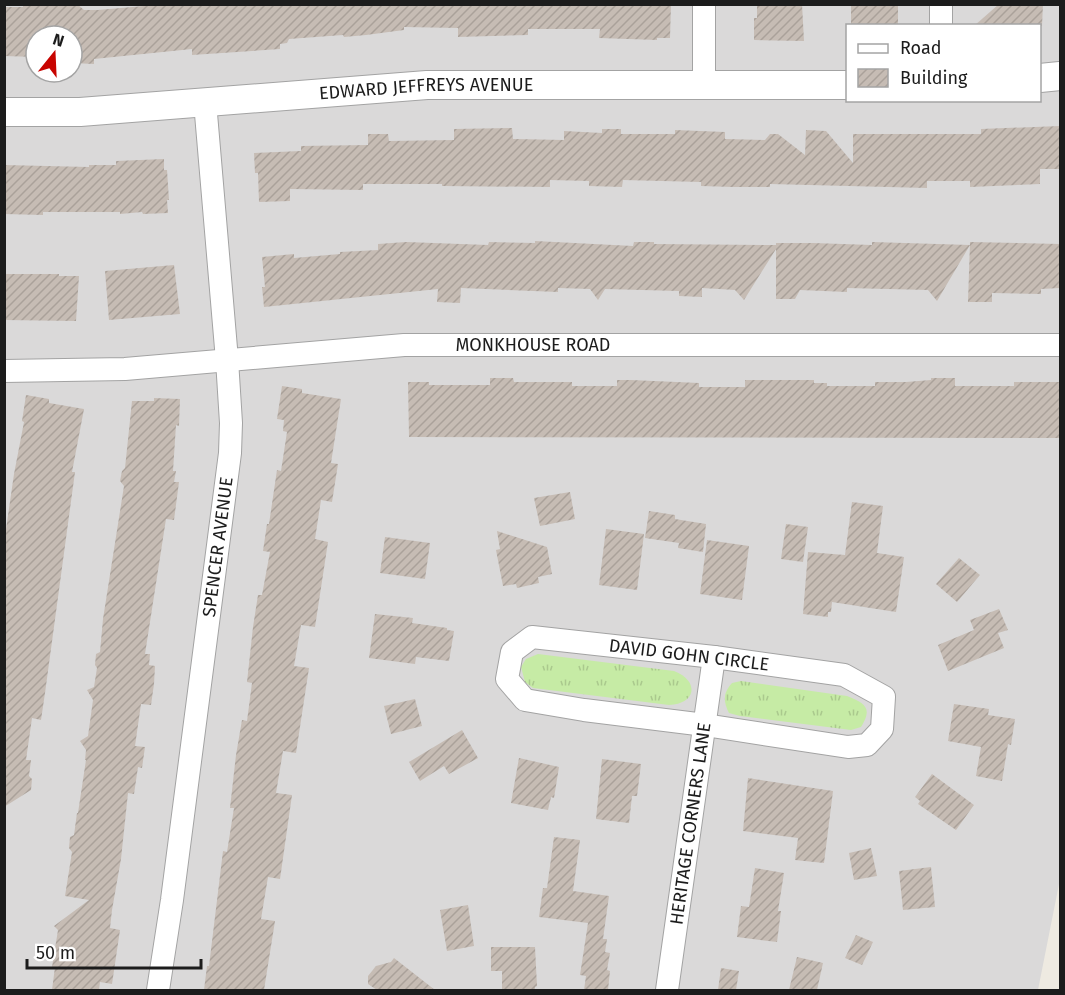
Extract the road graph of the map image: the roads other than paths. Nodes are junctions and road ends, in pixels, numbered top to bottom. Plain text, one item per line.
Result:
1 (704, 4) edge
2 (941, 4) edge
3 (941, 24) edge
4 (1060, 76) edge
5 (1041, 78) edge
6 (846, 85) edge
7 (704, 86) junction
8 (205, 102) junction
9 (4, 112) edge
10 (1060, 345) edge
11 (227, 360) junction
12 (4, 371) edge
13 (714, 657) junction
14 (705, 725) junction
15 (158, 990) edge
16 (667, 990) edge

1 - 7 street
2 - 3 street
4 - 5 street
6 - 7 street, EDWARD JEFFREYS AVENUE
7 - 8 street, EDWARD JEFFREYS AVENUE
8 - 9 street, EDWARD JEFFREYS AVENUE
8 - 11 street, SPENCER AVENUE
10 - 11 street, MONKHOUSE ROAD
11 - 12 street, MONKHOUSE ROAD
11 - 15 street, SPENCER AVENUE
13 - 14 street, HERITAGE CORNERS LANE
13 - 14 street, DAVID GOHN CIRCLE
13 - 14 street, DAVID GOHN CIRCLE
14 - 16 street, HERITAGE CORNERS LANE

